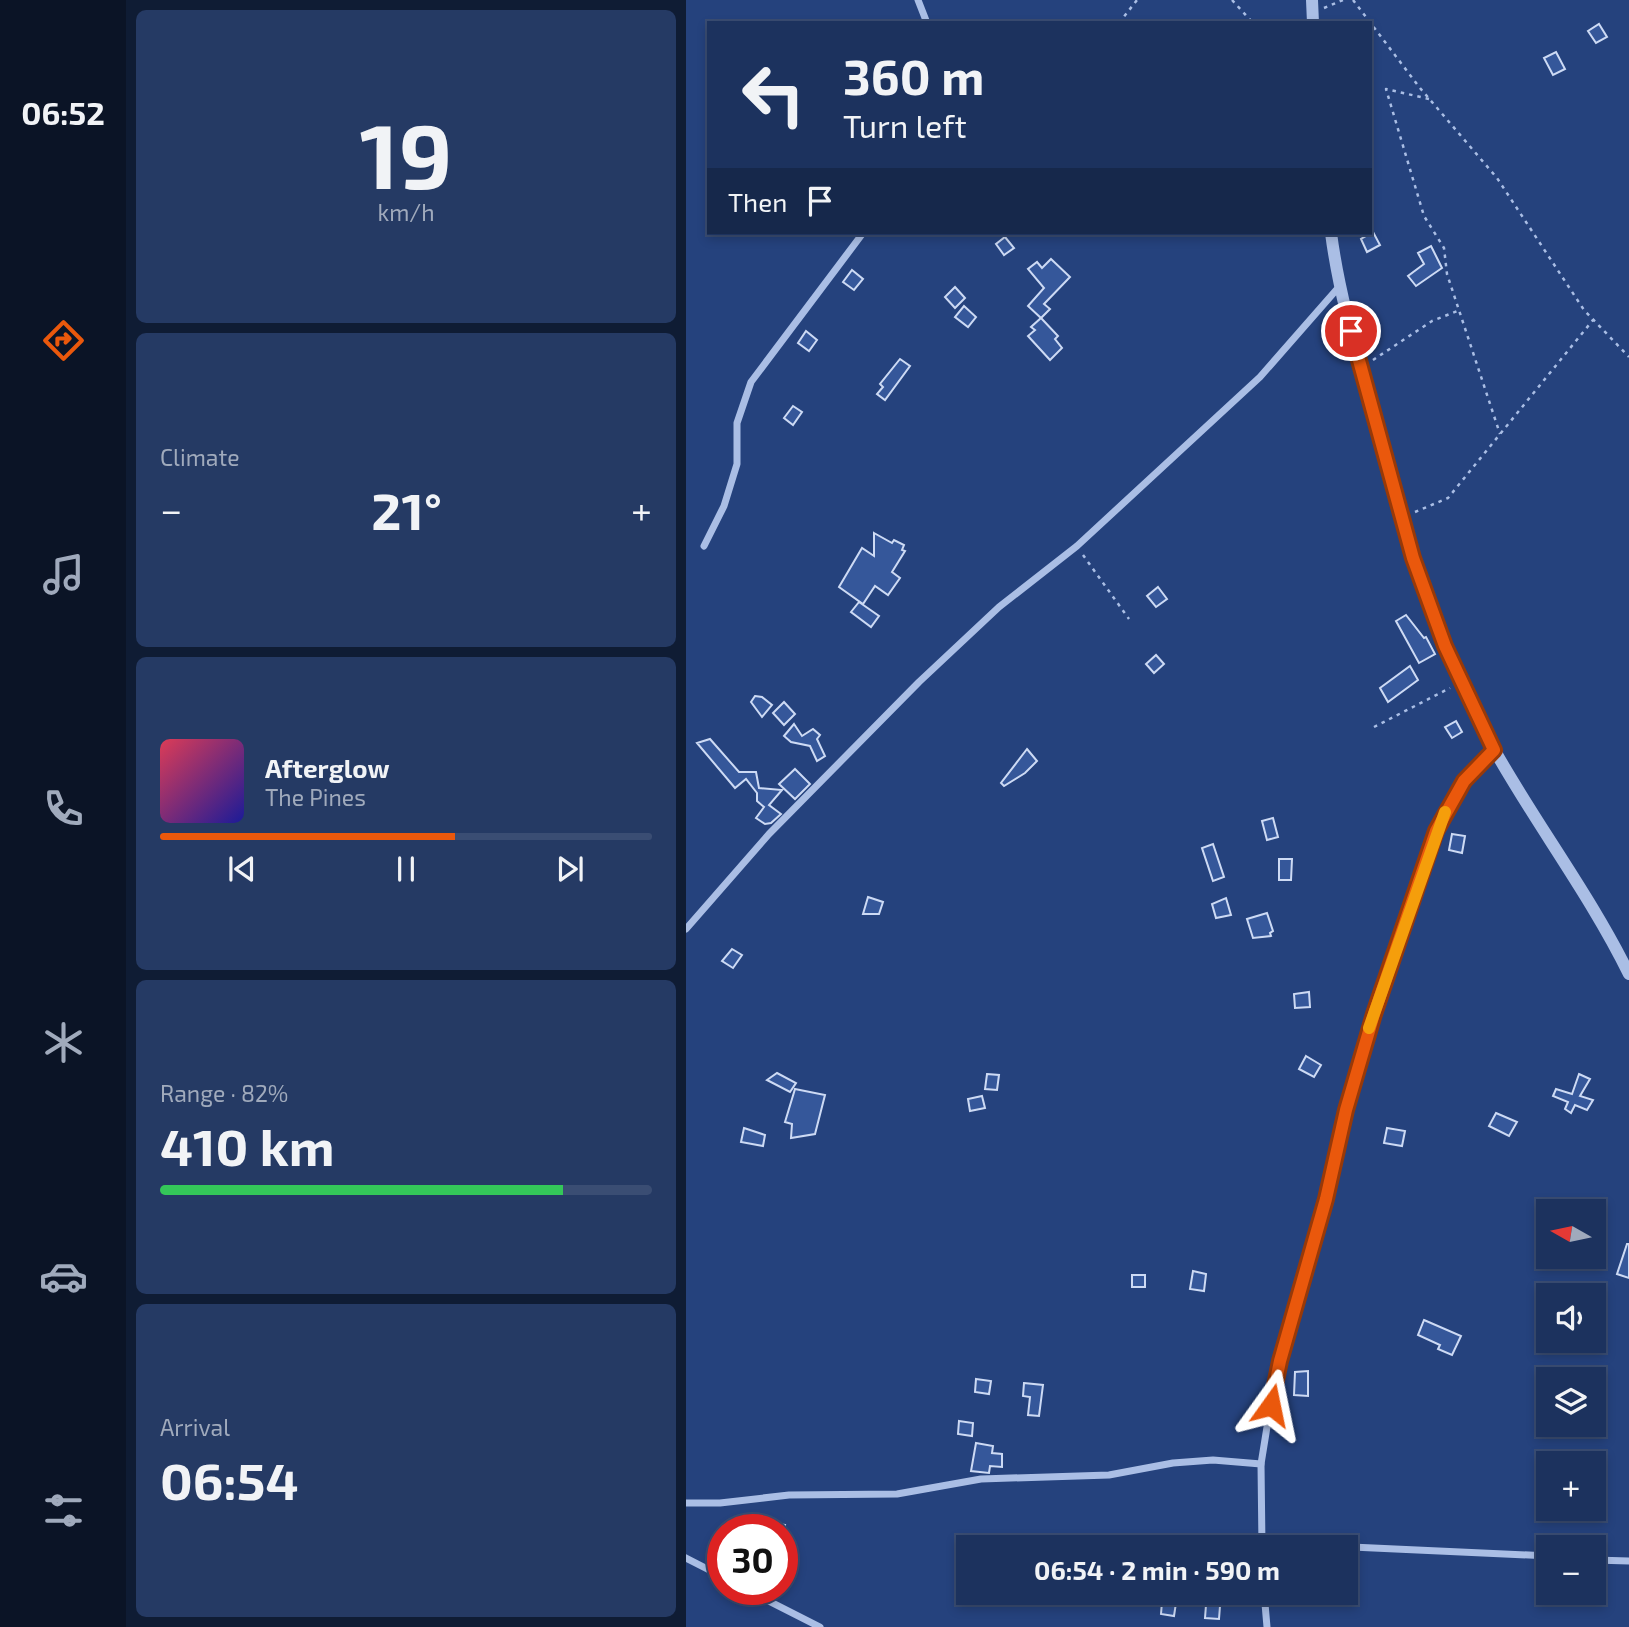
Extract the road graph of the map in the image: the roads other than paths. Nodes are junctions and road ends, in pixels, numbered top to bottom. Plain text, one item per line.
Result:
1 (918, 0) edge
2 (1312, 0) edge
3 (926, 21) edge
4 (1313, 21) edge
5 (861, 235) edge
6 (1331, 235) edge
7 (1338, 288) junction
8 (704, 546) dead end
9 (1494, 750) junction
10 (686, 929) edge
11 (1629, 974) edge
12 (1261, 1464) junction
13 (686, 1503) edge
14 (1262, 1535) edge
15 (1358, 1549) edge
16 (1536, 1556) edge
17 (686, 1558) edge
18 (1606, 1560) edge
19 (1629, 1561) edge
20 (707, 1569) edge
21 (777, 1605) edge
22 (1265, 1605) edge
23 (820, 1627) edge
24 (1267, 1627) edge

1 - 3 street
2 - 4 street
5 - 8 street
6 - 7 street
7 - 9 street
7 - 10 street
9 - 11 street
9 - 12 street
12 - 13 street
12 - 14 street
15 - 16 street
17 - 20 street
18 - 19 street
21 - 23 street
22 - 24 street

